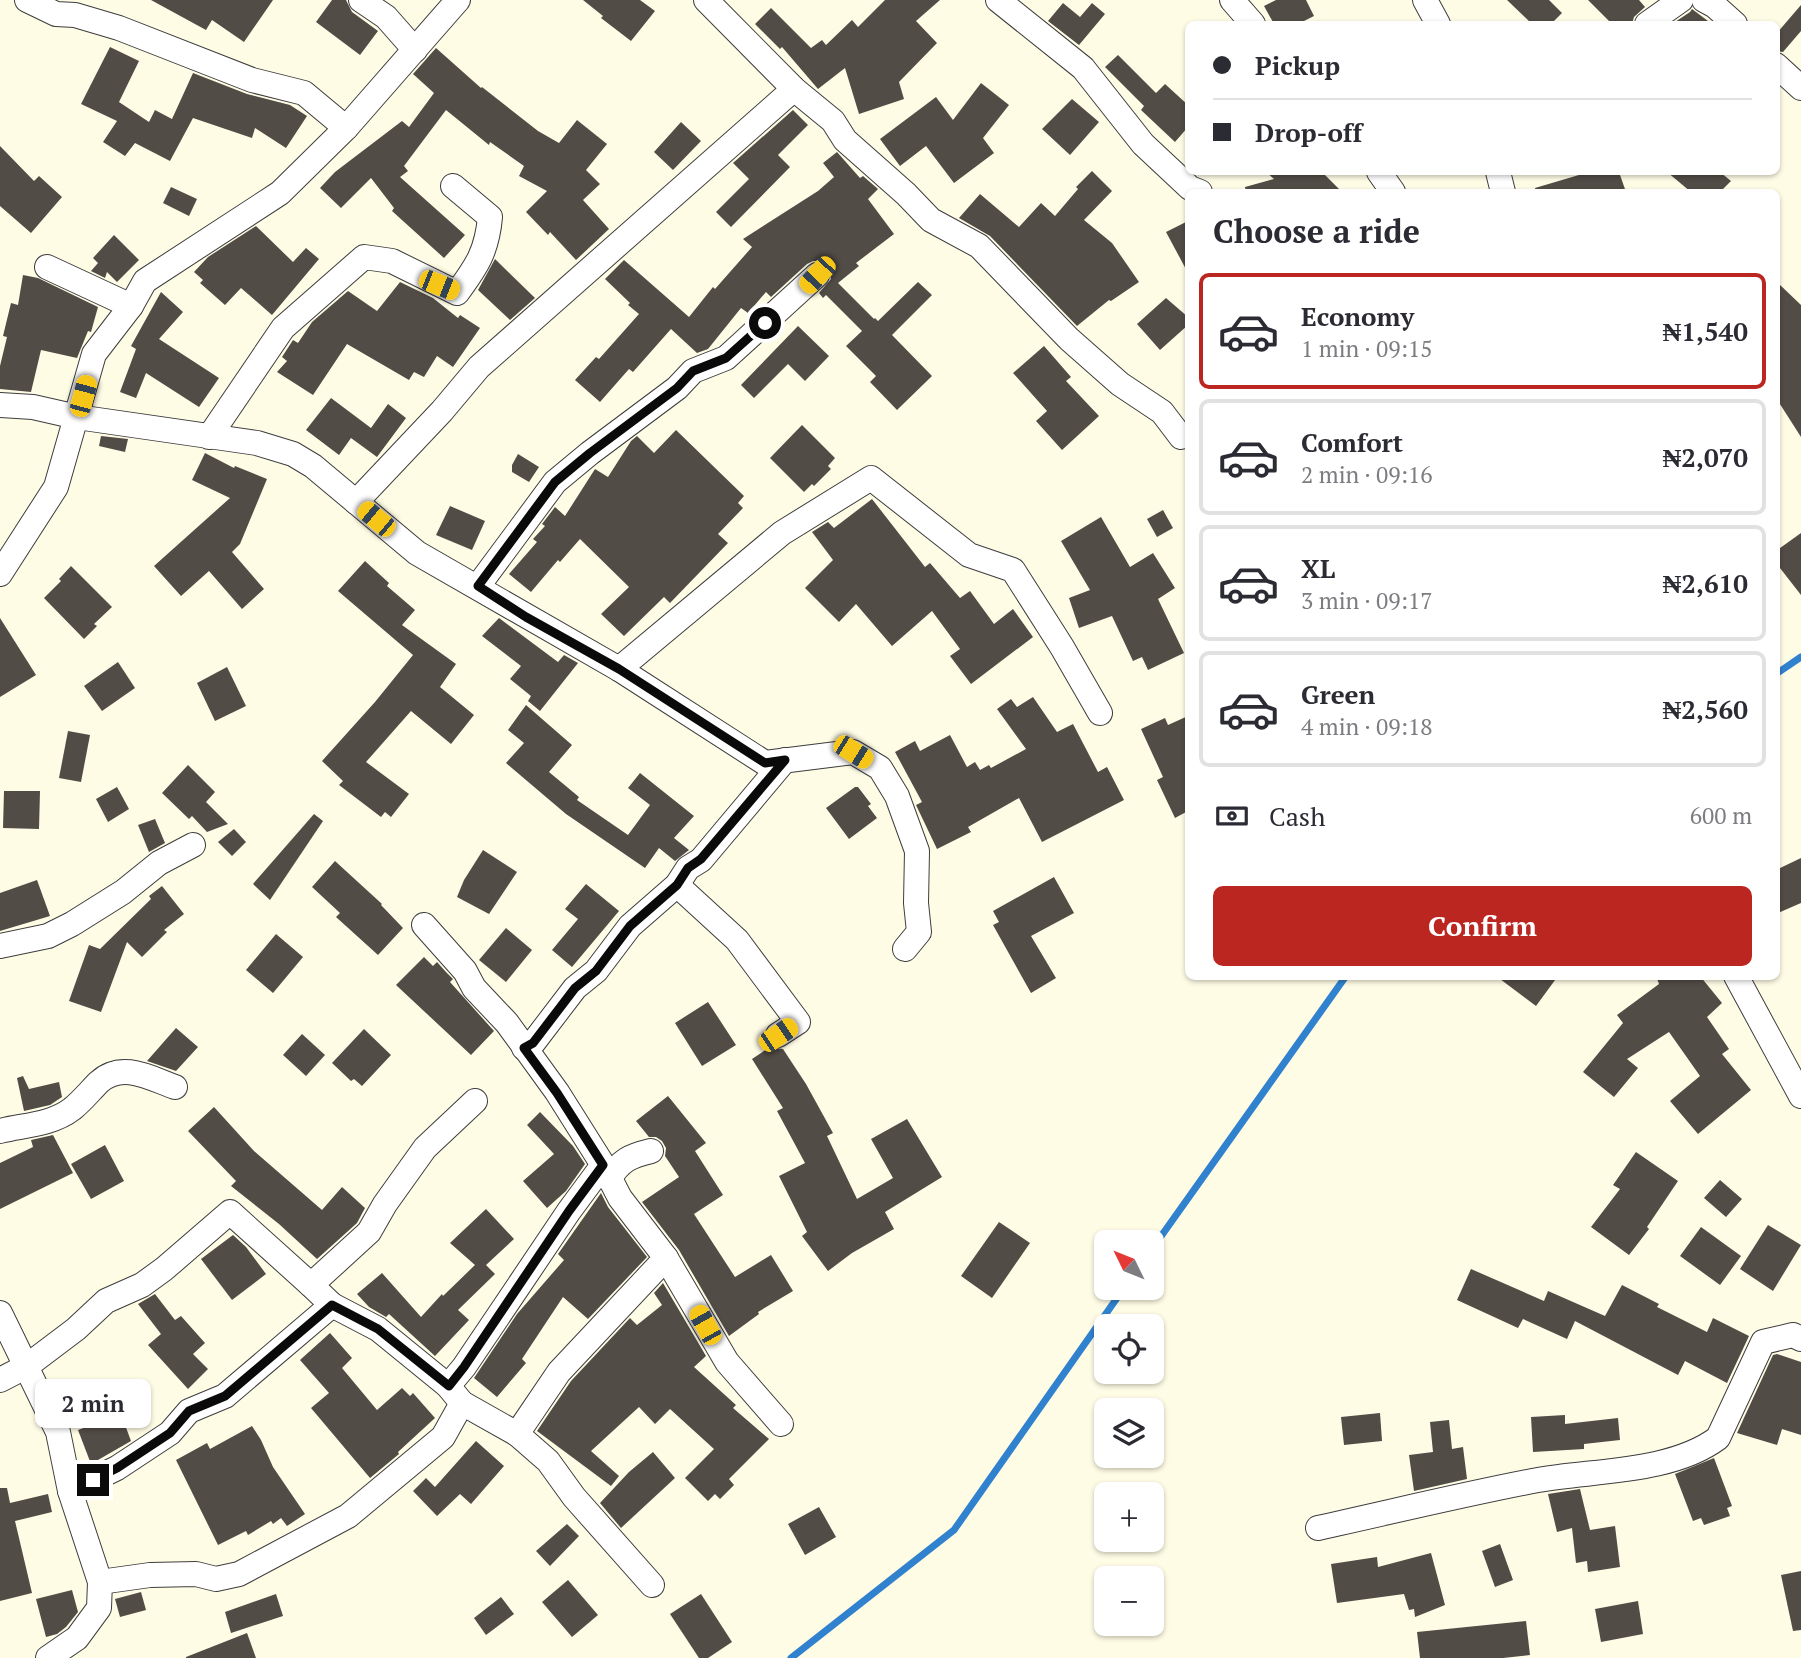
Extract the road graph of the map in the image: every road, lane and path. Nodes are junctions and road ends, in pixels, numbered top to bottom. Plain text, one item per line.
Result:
1 (27, 0) edge
2 (360, 0) edge
3 (458, 0) edge
4 (706, 0) edge
5 (998, 0) edge
6 (1232, 0) edge
7 (1425, 0) edge
8 (1681, 0) edge
9 (1704, 0) edge
10 (1250, 21) edge
11 (1436, 21) edge
12 (1651, 21) edge
13 (1732, 21) edge
14 (415, 50) junction
15 (1780, 69) edge
16 (1801, 88) edge
17 (794, 89) junction
18 (346, 128) junction
19 (453, 186) dead end
20 (1192, 189) edge
21 (47, 267) dead end
22 (817, 275) dead end
23 (131, 306) junction
24 (0, 405) edge
25 (77, 417) junction
26 (209, 437) junction
27 (1181, 438) dead end
28 (356, 502) junction
29 (0, 574) edge
30 (478, 586) junction
31 (619, 669) junction
32 (1100, 713) dead end
33 (785, 760) junction
34 (193, 845) dead end
35 (677, 885) junction
36 (424, 925) dead end
37 (0, 946) edge
38 (905, 948) dead end
39 (1738, 980) edge
40 (778, 1035) dead end
41 (524, 1048) junction
42 (175, 1087) dead end
43 (1801, 1096) edge
44 (474, 1101) dead end
45 (0, 1131) edge
46 (650, 1151) dead end
47 (606, 1172) junction
48 (666, 1258) junction
49 (311, 1285) junction
50 (332, 1305) junction
51 (0, 1313) edge
52 (1801, 1339) edge
53 (27, 1366) junction
54 (0, 1380) edge
55 (455, 1395) junction
56 (781, 1424) dead end
57 (517, 1434) junction
58 (70, 1492) junction
59 (1318, 1528) dead end
60 (100, 1582) junction
61 (652, 1585) dead end
62 (83, 1648) edge
63 (48, 1658) edge

1 - 18 street
2 - 14 street
3 - 14 street
4 - 17 street
5 - 20 street
6 - 10 street
7 - 11 street
8 - 12 street
9 - 13 street
14 - 18 street
15 - 16 street
17 - 27 street
17 - 28 street
18 - 23 street
19 - 26 street
21 - 23 street
22 - 30 street
23 - 25 street
24 - 25 street
25 - 26 street
25 - 29 street
26 - 28 street
28 - 30 street
30 - 31 street
31 - 32 street
31 - 33 street
33 - 35 street
33 - 38 street
34 - 37 street
35 - 40 street
35 - 41 street
36 - 41 street
39 - 43 street
41 - 47 street
42 - 45 street
44 - 49 street
46 - 47 street
47 - 48 street
47 - 55 street
48 - 56 street
48 - 57 street
49 - 50 street
49 - 53 street
50 - 55 street
50 - 58 street
51 - 53 street
52 - 59 street
53 - 54 street
53 - 58 street
55 - 57 street
55 - 60 street
57 - 61 street
58 - 60 street
60 - 62 street
62 - 63 street

